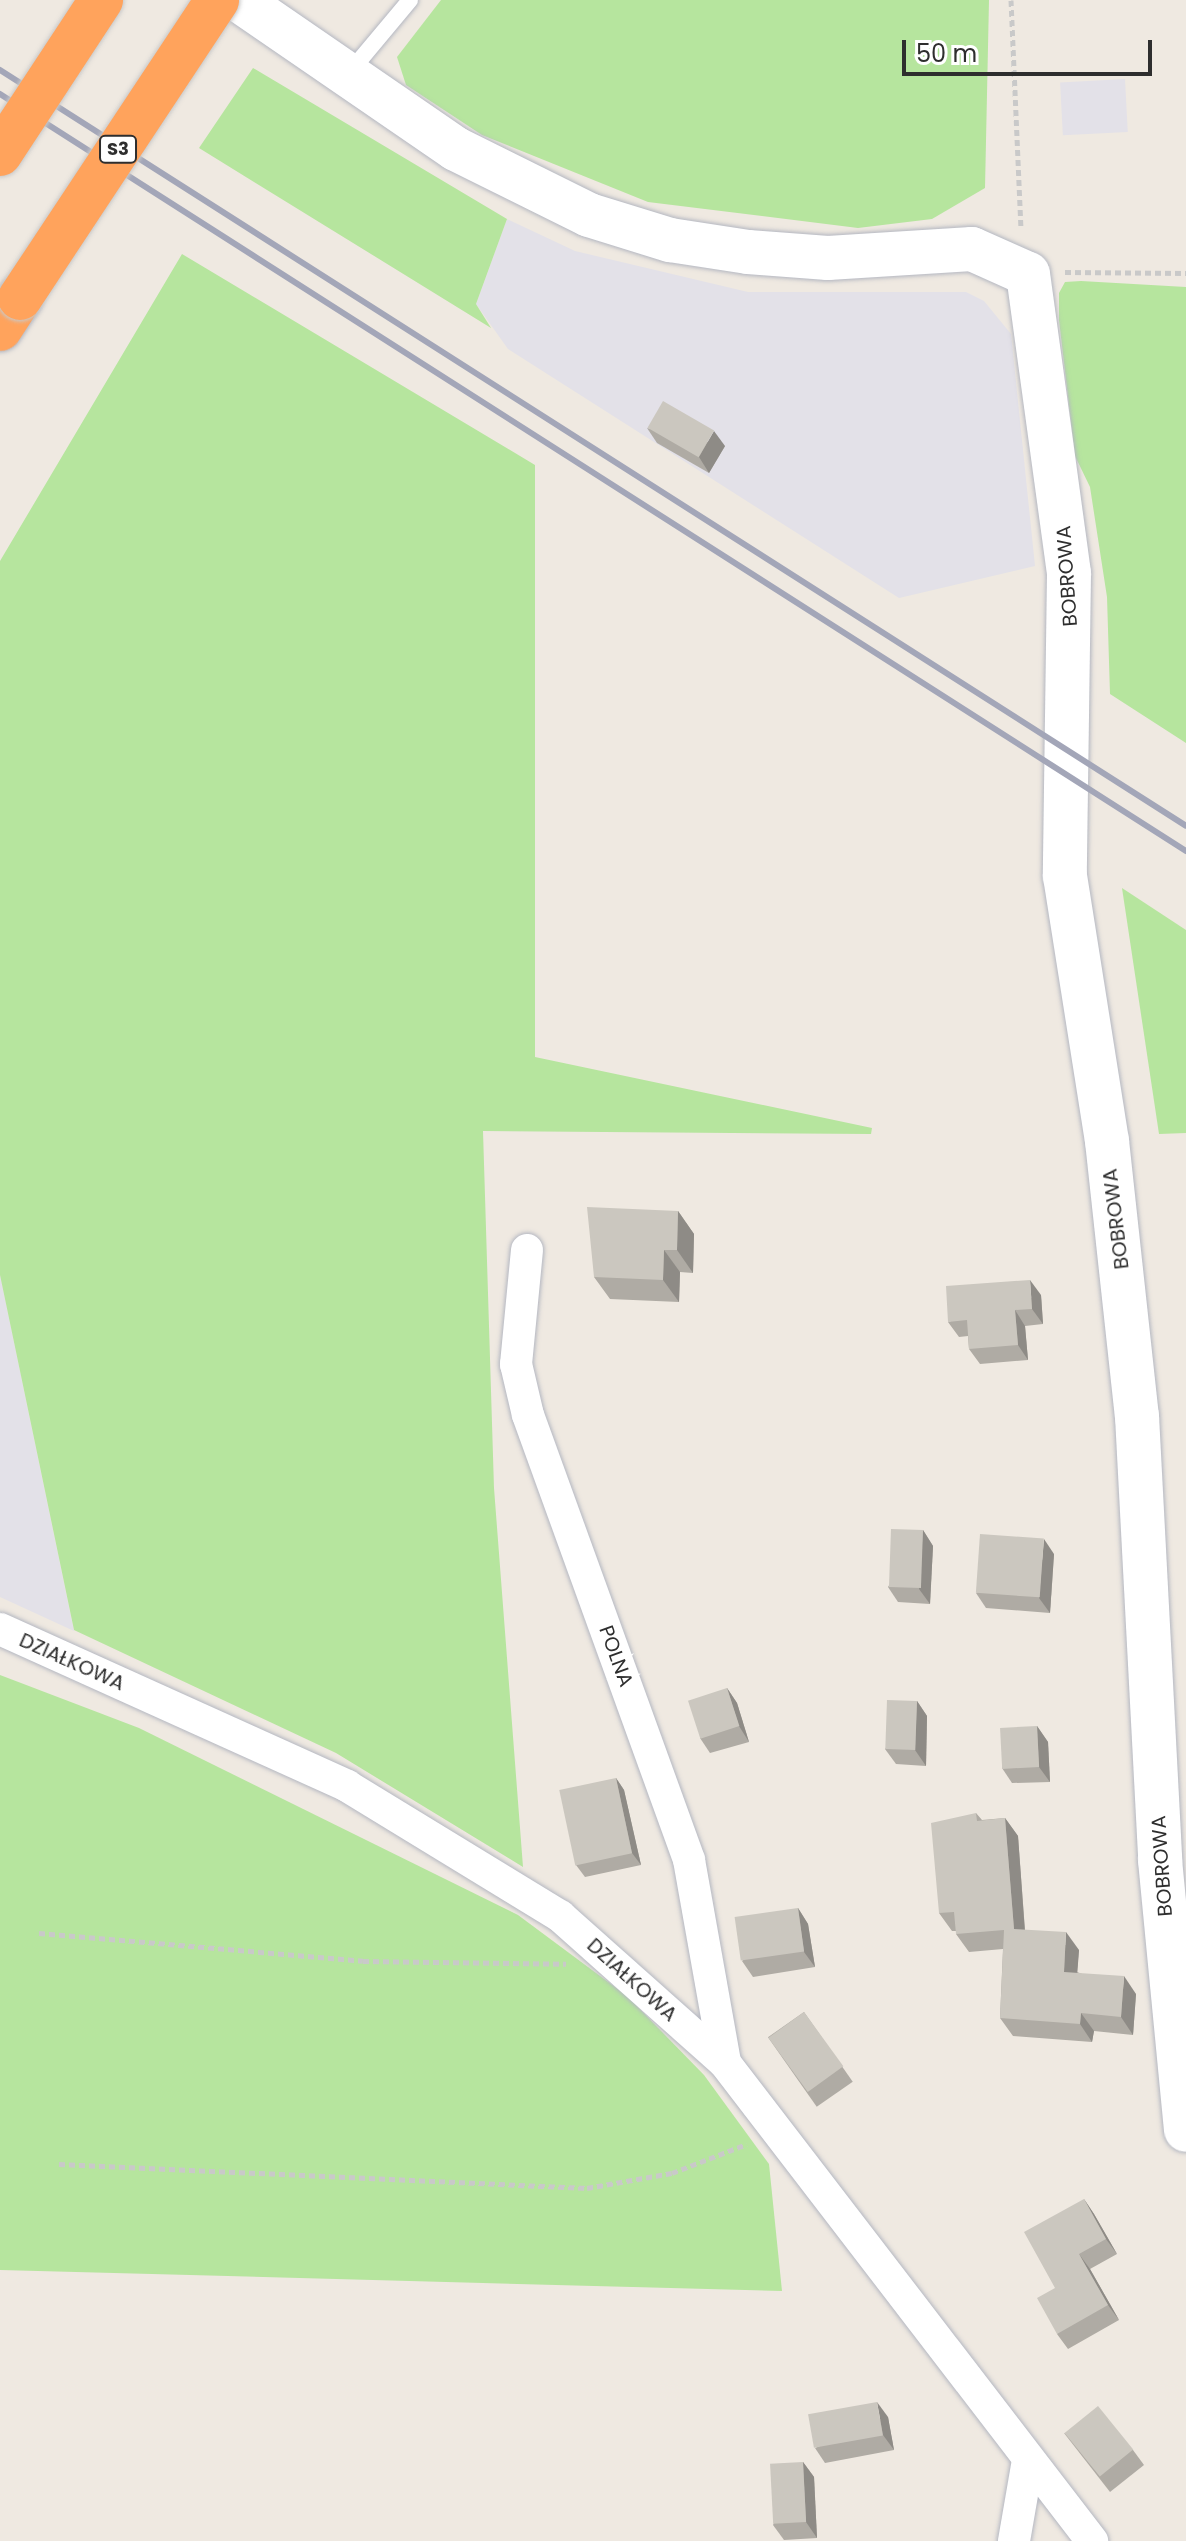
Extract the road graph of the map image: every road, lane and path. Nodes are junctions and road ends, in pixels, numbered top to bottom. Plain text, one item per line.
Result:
1 (101, 0) edge
2 (217, 0) edge
3 (239, 0) edge
4 (410, 0) edge
5 (1011, 0) edge
6 (345, 77) junction
7 (0, 154) edge
8 (1186, 273) edge
9 (1025, 282) junction
10 (10, 314) edge
11 (527, 1250) dead end
12 (0, 1629) edge
13 (39, 1933) dead end
14 (615, 1965) junction
15 (725, 2063) junction
16 (1186, 2130) edge
17 (777, 2132) junction
18 (59, 2164) dead end
19 (1028, 2460) junction
20 (1014, 2541) edge
21 (1092, 2541) edge

1 - 7 highway, bridge
2 - 10 highway, S3, bridge
3 - 6 street
4 - 6 lane
5 - 9 path
6 - 9 street
8 - 9 path
9 - 16 street, BOBROWA
11 - 15 street, POLNA
12 - 14 street, DZIAŁKOWA
13 - 14 path
14 - 15 street, DZIAŁKOWA
15 - 17 street, DZIAŁKOWA
17 - 18 path
17 - 19 street, DZIAŁKOWA
19 - 20 street
19 - 21 street, DZIAŁKOWA

